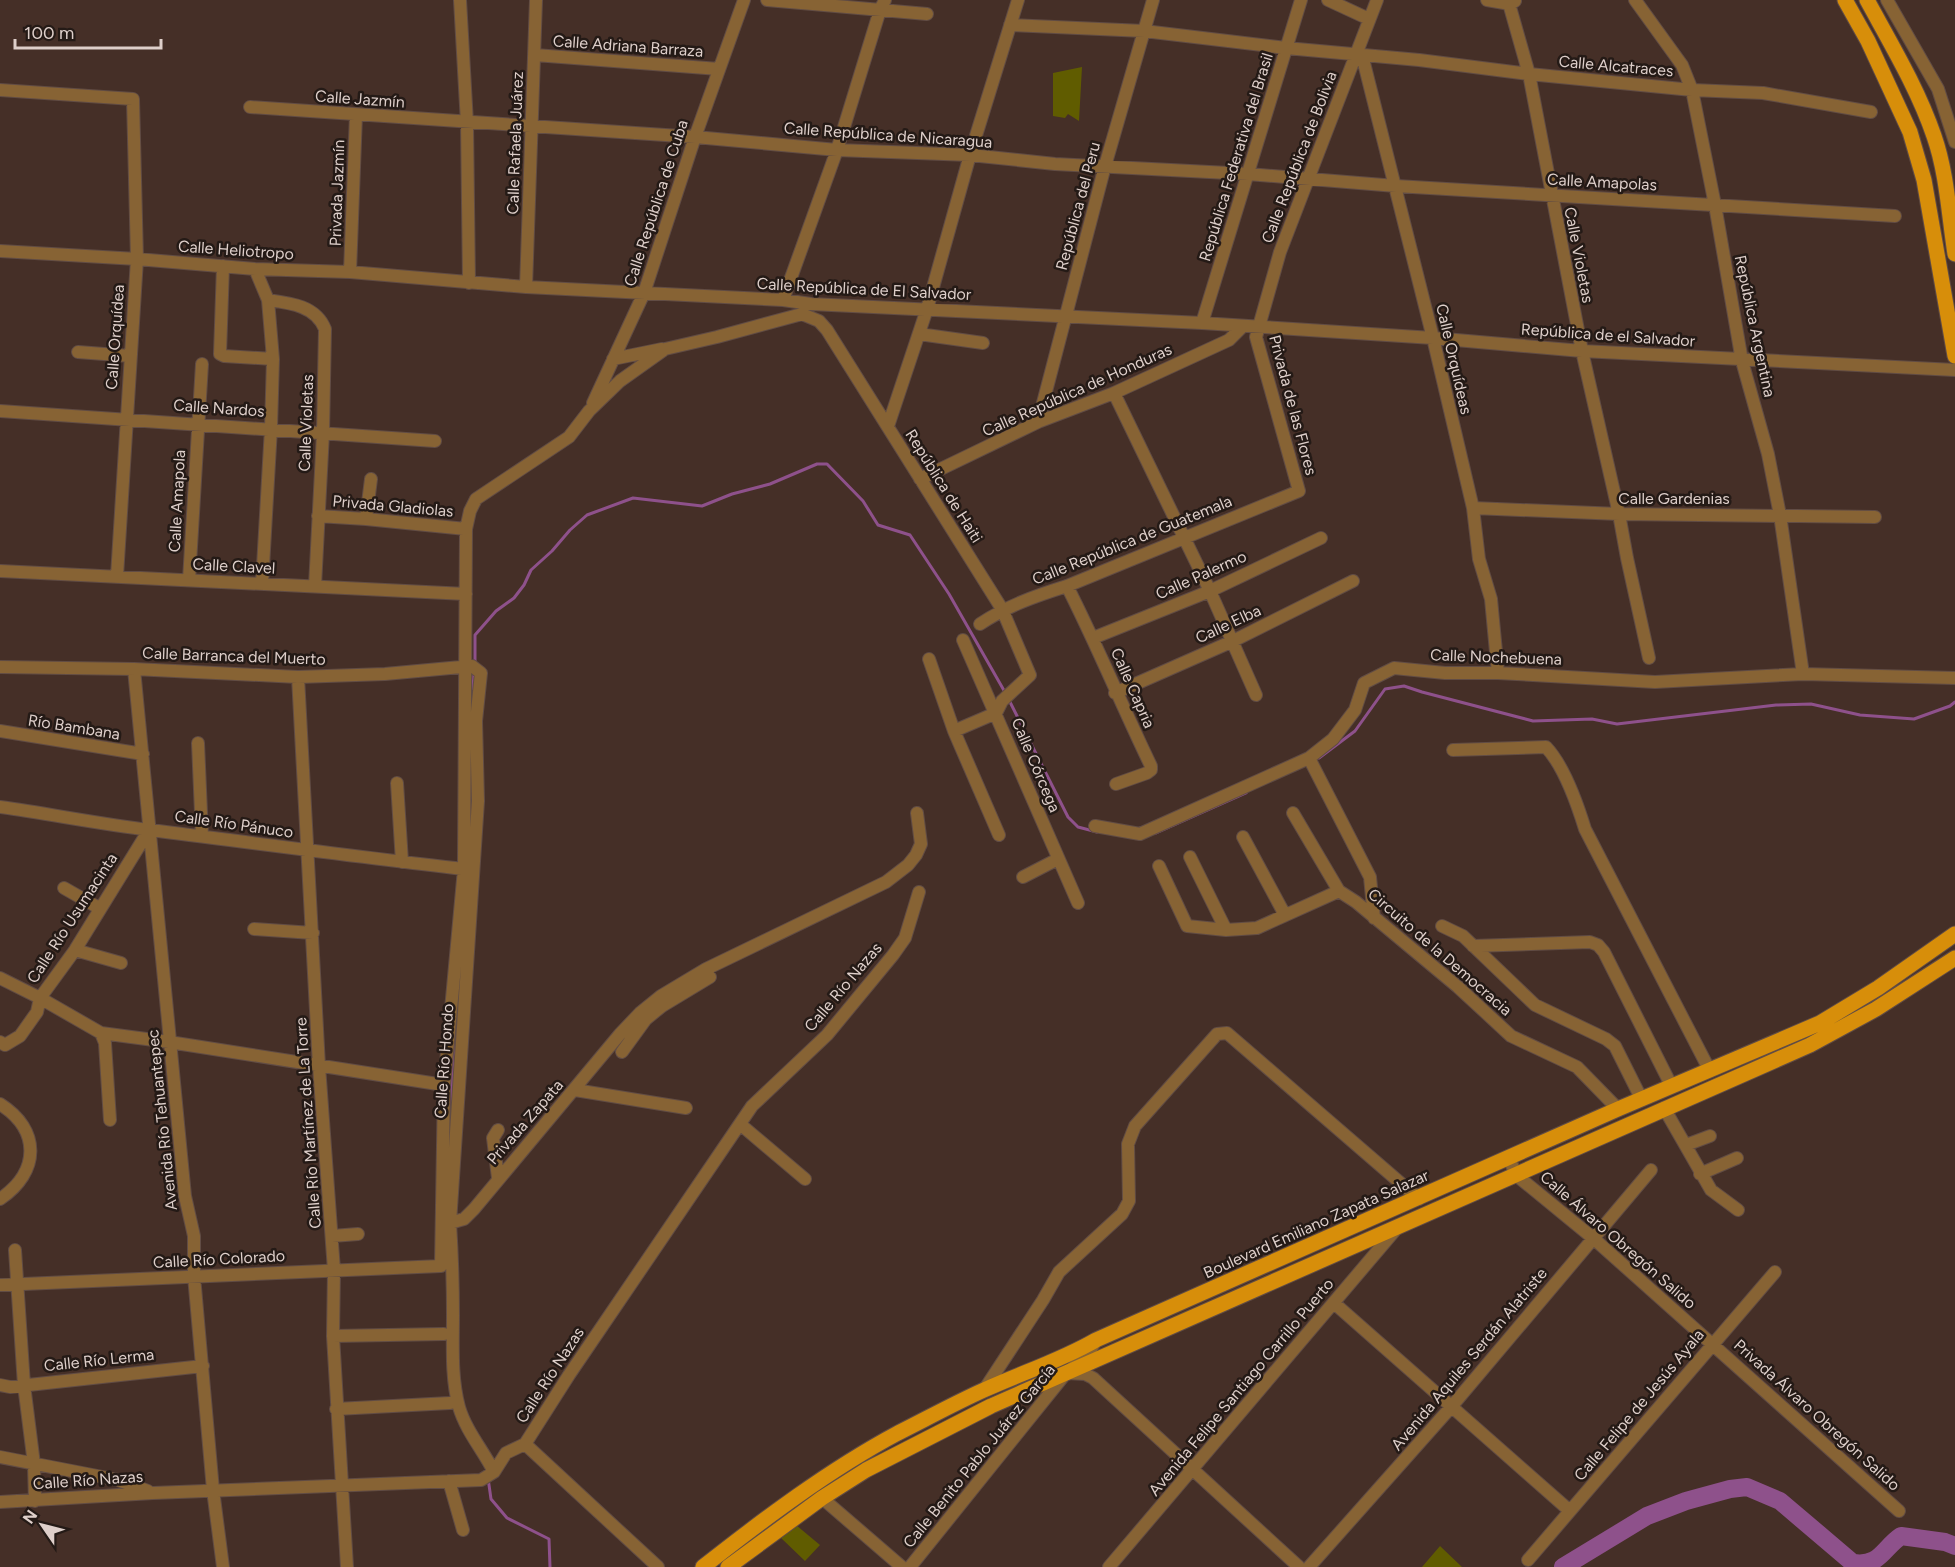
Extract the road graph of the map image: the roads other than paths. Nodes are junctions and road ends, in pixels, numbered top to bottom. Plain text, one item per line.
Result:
1 (460, 0) edge
2 (536, 0) edge
3 (744, 0) edge
4 (767, 0) edge
5 (1018, 0) edge
6 (1153, 0) edge
7 (1301, 0) edge
8 (1328, 0) edge
9 (1377, 0) edge
10 (1487, 0) edge
11 (1635, 0) edge
12 (1845, 0) edge
13 (1867, 0) edge
14 (1887, 0) edge
15 (1511, 1) edge
16 (882, 5) edge
17 (927, 14) dead end
18 (1369, 20) junction
19 (1010, 25) junction
20 (1144, 31) junction
21 (1286, 48) junction
22 (1359, 54) junction
23 (535, 55) junction
24 (719, 69) junction
25 (1529, 74) junction
26 (0, 90) edge
27 (1692, 90) junction
28 (250, 107) dead end
29 (1871, 112) dead end
30 (356, 115) junction
31 (467, 123) junction
32 (532, 127) junction
33 (1954, 136) edge
34 (695, 137) junction
35 (837, 150) junction
36 (970, 155) junction
37 (1105, 166) junction
38 (1248, 174) junction
39 (1308, 179) junction
40 (1396, 186) junction
41 (1551, 196) junction
42 (1715, 205) junction
43 (1895, 216) dead end
44 (0, 251) edge
45 (1955, 254) edge
46 (137, 259) junction
47 (223, 266) junction
48 (255, 269) junction
49 (350, 272) junction
50 (469, 283) junction
51 (526, 287) junction
52 (644, 293) junction
53 (1950, 296) edge
54 (268, 300) junction
55 (783, 300) junction
56 (823, 304) junction
57 (803, 309) junction
58 (927, 309) junction
59 (1066, 317) junction
60 (819, 321) junction
61 (1202, 323) junction
62 (1243, 326) junction
63 (1258, 328) junction
64 (919, 334) junction
65 (1433, 338) junction
66 (983, 343) dead end
67 (665, 349) junction
68 (1582, 351) junction
69 (78, 352) dead end
70 (130, 356) junction
71 (1955, 356) edge
72 (273, 359) junction
73 (613, 359) junction
74 (1742, 361) junction
75 (202, 364) dead end
76 (1955, 370) edge
77 (1114, 393) junction
78 (0, 411) edge
79 (589, 411) junction
80 (126, 418) junction
81 (1038, 422) junction
82 (198, 423) junction
83 (888, 426) junction
84 (272, 428) junction
85 (323, 433) junction
86 (435, 441) dead end
87 (371, 479) dead end
88 (920, 479) junction
89 (1299, 491) joint
90 (1473, 508) junction
91 (1619, 514) junction
92 (1780, 515) junction
93 (318, 516) junction
94 (1875, 517) dead end
95 (366, 519) junction
96 (466, 529) junction
97 (1183, 538) junction
98 (1321, 538) dead end
99 (0, 571) edge
100 (117, 576) junction
101 (189, 580) junction
102 (1353, 581) dead end
103 (262, 584) junction
104 (315, 586) junction
105 (1066, 586) junction
106 (1210, 591) junction
107 (466, 594) junction
108 (1002, 609) junction
109 (980, 624) dead end
110 (1093, 638) junction
111 (963, 640) dead end
112 (1233, 641) junction
113 (929, 658) dead end
114 (1649, 658) dead end
115 (0, 667) edge
116 (472, 667) junction
117 (134, 669) junction
118 (1498, 673) junction
119 (1803, 674) junction
120 (298, 677) junction
121 (1955, 678) edge
122 (1115, 693) junction
123 (1256, 695) dead end
124 (996, 713) junction
125 (954, 730) junction
126 (0, 731) edge
127 (198, 743) dead end
128 (1453, 750) dead end
129 (143, 754) junction
130 (1309, 758) junction
131 (397, 783) dead end
132 (1116, 784) dead end
133 (3, 811) edge
134 (917, 813) dead end
135 (1293, 813) dead end
136 (1095, 826) dead end
137 (149, 830) junction
138 (999, 835) dead end
139 (202, 836) junction
140 (1243, 837) dead end
141 (308, 851) junction
142 (1190, 857) dead end
143 (1058, 859) junction
144 (402, 862) junction
145 (1159, 866) dead end
146 (464, 869) junction
147 (1023, 877) dead end
148 (64, 888) dead end
149 (1339, 891) junction
150 (920, 892) dead end
151 (1078, 903) dead end
152 (99, 908) junction
153 (1285, 915) junction
154 (1374, 918) junction
155 (1442, 926) dead end
156 (254, 929) dead end
157 (1226, 930) junction
158 (313, 933) junction
159 (1955, 934) edge
160 (1473, 946) junction
161 (75, 950) junction
162 (1955, 957) edge
163 (120, 963) dead end
164 (710, 977) dead end
165 (0, 978) edge
166 (40, 998) junction
167 (101, 1033) junction
168 (620, 1034) junction
169 (633, 1037) junction
170 (0, 1042) edge
171 (169, 1042) junction
172 (622, 1052) dead end
173 (319, 1066) junction
174 (1710, 1071) junction
175 (444, 1085) junction
176 (1672, 1087) junction
177 (575, 1090) junction
178 (1642, 1100) junction
179 (0, 1104) edge
180 (686, 1108) dead end
181 (1664, 1108) junction
182 (1618, 1109) junction
183 (110, 1120) dead end
184 (740, 1124) junction
185 (498, 1130) dead end
186 (1710, 1136) dead end
187 (1686, 1146) junction
188 (1509, 1158) junction
189 (1737, 1158) dead end
190 (1651, 1170) dead end
191 (1700, 1174) junction
192 (1516, 1175) junction
193 (498, 1178) junction
194 (805, 1179) dead end
195 (1419, 1198) junction
196 (0, 1199) edge
197 (1738, 1210) dead end
198 (450, 1223) junction
199 (1397, 1228) junction
200 (358, 1234) dead end
201 (332, 1236) junction
202 (1593, 1238) junction
203 (15, 1250) dead end
204 (441, 1266) joint
205 (334, 1270) junction
206 (1775, 1272) dead end
207 (194, 1276) junction
208 (17, 1284) junction
209 (0, 1286) edge
210 (1334, 1303) junction
211 (444, 1334) dead end
212 (333, 1336) junction
213 (1096, 1340) junction
214 (1713, 1344) junction
215 (1050, 1363) junction
216 (203, 1365) junction
217 (1060, 1376) junction
218 (0, 1385) edge
219 (24, 1385) junction
220 (984, 1390) junction
221 (450, 1403) dead end
222 (1452, 1406) junction
223 (336, 1409) junction
224 (525, 1444) junction
225 (506, 1453) junction
226 (0, 1456) edge
227 (485, 1456) junction
228 (34, 1464) junction
229 (1193, 1469) junction
230 (489, 1475) junction
231 (449, 1481) junction
232 (343, 1485) junction
233 (213, 1490) junction
234 (153, 1493) junction
235 (822, 1498) junction
236 (35, 1501) junction
237 (0, 1502) edge
238 (1570, 1511) junction
239 (1899, 1511) dead end
240 (463, 1530) dead end
241 (1528, 1560) dead end
242 (223, 1567) edge
243 (347, 1567) edge
244 (658, 1567) edge
245 (703, 1567) edge
246 (728, 1567) edge
247 (902, 1567) edge
248 (910, 1567) edge
249 (1109, 1567) edge
250 (1299, 1567) edge
251 (1309, 1567) edge

1 - 31 street
2 - 23 street, Calle Rafaela Juárez
3 - 24 street, Calle República de Cuba
4 - 16 street
5 - 19 street
6 - 20 street, República del Peru
7 - 21 street, República Federativa del Brasil
8 - 18 street
9 - 18 street, Calle República de Bolivia
10 - 15 street
11 - 27 street, República Argentina
12 - 53 main road
13 - 45 main road
14 - 33 street
15 - 25 street, Calle Violetas
16 - 17 street
16 - 35 street
18 - 22 street, Calle República de Bolivia
19 - 20 street, Calle Alcatraces
19 - 36 street
20 - 21 street, Calle Alcatraces
20 - 37 street, República del Peru
21 - 22 street, Calle Alcatraces
21 - 38 street, República Federativa del Brasil
22 - 25 street, Calle Alcatraces
22 - 39 street, Calle República de Bolivia
22 - 40 street, Calle Orquídeas
23 - 24 street, Calle Adriana Barraza
23 - 32 street, Calle Rafaela Juárez
24 - 34 street, Calle República de Cuba
25 - 27 street, Calle Alcatraces
25 - 41 street, Calle Violetas
26 - 46 street, Calle Orquídea
27 - 29 street, Calle Alcatraces
27 - 42 street, República Argentina
28 - 30 street, Calle Jazmín
30 - 31 street, Calle Jazmín
30 - 49 street, Privada Jazmín
31 - 32 street, Calle República de Nicaragua
31 - 50 street
32 - 34 street, Calle República de Nicaragua
32 - 51 street, Calle Rafaela Juárez
34 - 35 street, Calle República de Nicaragua
34 - 52 street, Calle República de Cuba
35 - 36 street, Calle República de Nicaragua
35 - 55 street
36 - 37 street, Calle República de Nicaragua
36 - 58 street
37 - 38 street, Calle República de Nicaragua
37 - 59 street, República del Peru
38 - 39 street, Calle República de Nicaragua
38 - 61 street, República Federativa del Brasil
39 - 40 street, Calle Amapolas
39 - 63 street, Calle República de Bolivia
40 - 41 street, Calle Amapolas
40 - 65 street, Calle Orquídeas
41 - 42 street, Calle Amapolas
41 - 68 street, Calle Violetas
42 - 43 street, Calle Amapolas
42 - 74 street, República Argentina
44 - 46 street, Calle Heliotropo
46 - 47 street, Calle Heliotropo
46 - 70 street, Calle Orquídea
47 - 48 street, Calle Heliotropo
47 - 72 street
48 - 49 street, Calle Heliotropo
48 - 54 street
49 - 50 street, Calle Heliotropo
50 - 51 street, Calle República de El Salvador
51 - 52 street, Calle República de El Salvador
52 - 55 street, Calle República de El Salvador
52 - 73 street, Calle República de Cuba
53 - 71 main road
54 - 72 street
54 - 85 street, Calle Violetas
55 - 57 street, Calle República de El Salvador
56 - 57 street, Calle República de El Salvador
56 - 58 street, Calle República de El Salvador
56 - 60 street
57 - 60 street
57 - 67 street
58 - 59 street, Calle República de El Salvador
58 - 64 street
59 - 61 street, Calle República de El Salvador
59 - 81 street, República del Peru
60 - 83 street, República de Haiti
61 - 62 street, Calle República de El Salvador
62 - 63 street, Calle República de El Salvador
62 - 77 street, Calle República de Honduras
63 - 65 street, República de el Salvador
63 - 89 street, Privada de las Flores
64 - 66 street
64 - 83 street
65 - 68 street, República de el Salvador
65 - 90 street, Calle Orquídeas
67 - 73 street
67 - 79 street
68 - 74 street, República de el Salvador
68 - 91 street, Calle Violetas
69 - 70 street
70 - 80 street, Calle Orquídea
72 - 84 street
73 - 79 street, Calle República de Cuba
74 - 76 street, República de el Salvador
74 - 92 street, República Argentina
75 - 82 street, Calle Amapola
77 - 81 street, Calle República de Honduras
77 - 97 street
78 - 80 street, Calle Nardos
79 - 96 street
80 - 82 street, Calle Nardos
80 - 100 street, Calle Orquídea
81 - 88 street, Calle República de Honduras
82 - 84 street, Calle Nardos
82 - 101 street, Calle Amapola
83 - 88 street, República de Haiti
84 - 85 street, Calle Nardos
84 - 103 street
85 - 86 street, Calle Nardos
85 - 93 street, Calle Violetas
87 - 95 street
88 - 108 street, República de Haiti
89 - 97 street, Calle República de Guatemala
90 - 91 street, Calle Gardenias
90 - 118 street, Calle Orquídeas
91 - 92 street, Calle Gardenias
91 - 114 street, Calle Violetas
92 - 94 street, Calle Gardenias
92 - 119 street, República Argentina
93 - 95 street, Privada Gladiolas
93 - 104 street, Calle Violetas
95 - 96 street, Privada Gladiolas
96 - 107 street
97 - 105 street, Calle República de Guatemala
97 - 106 street
98 - 106 street, Calle Palermo
99 - 100 street, Calle Clavel
100 - 101 street, Calle Clavel
101 - 103 street, Calle Clavel
102 - 112 street, Calle Elba
103 - 104 street, Calle Clavel
104 - 107 street, Calle Clavel
105 - 108 street, Calle República de Guatemala
105 - 110 street, Calle Capria
106 - 110 street, Calle Palermo
106 - 112 street
107 - 116 street
108 - 109 street, Calle República de Guatemala
108 - 124 street, República de Haiti
110 - 122 street, Calle Capria
111 - 124 street, Calle Córcega
112 - 122 street, Calle Elba
112 - 123 street
113 - 125 street
115 - 117 street, Calle Barranca del Muerto
116 - 120 street, Calle Barranca del Muerto
116 - 146 street, Calle Río Hondo
116 - 198 street, Calle Río Hondo
117 - 120 street, Calle Barranca del Muerto
117 - 129 street, Avenida Río Tehuantepec
118 - 119 street, Calle Nochebuena
118 - 130 street, Calle Nochebuena
119 - 121 street, Calle Nochebuena
120 - 141 street, Calle Río Martínez de La Torre
122 - 132 street, Calle Capria
124 - 125 street
124 - 143 street, Calle Córcega
125 - 138 street
126 - 129 street, Río Bambana
127 - 139 street
128 - 174 street
129 - 137 street, Avenida Río Tehuantepec
130 - 136 street, Calle Nochebuena
130 - 154 street
131 - 144 street
133 - 137 street, Calle Río Pánuco
134 - 168 street, Privada Zapata
135 - 149 street
137 - 139 street, Calle Río Pánuco
137 - 152 street, Calle Río Usumacinta
137 - 171 street, Avenida Río Tehuantepec
139 - 141 street, Calle Río Pánuco
140 - 153 street
141 - 144 street, Calle Río Pánuco
141 - 158 street, Calle Río Martínez de La Torre
142 - 157 street
143 - 147 street
143 - 151 street, Calle Córcega
144 - 146 street, Calle Río Pánuco
145 - 157 street
146 - 175 street, Calle Río Hondo
148 - 152 street
149 - 153 street
149 - 154 street, Circuito de la Democracia
150 - 184 street, Calle Río Nazas
152 - 161 street, Calle Río Usumacinta
153 - 157 street
154 - 182 street, Circuito de la Democracia
155 - 160 street
156 - 158 street
158 - 173 street, Calle Río Martínez de La Torre
159 - 174 main road, Boulevard Emiliano Zapata Salazar
160 - 176 street
160 - 178 street
161 - 163 street
161 - 166 street, Calle Río Usumacinta
162 - 181 main road
164 - 169 street
165 - 166 street
166 - 167 street
166 - 170 street, Calle Río Usumacinta
167 - 171 street
167 - 183 street
168 - 169 street
168 - 177 street, Privada Zapata
169 - 172 street
171 - 173 street
171 - 207 street, Avenida Río Tehuantepec
173 - 175 street
173 - 201 street, Calle Río Martínez de La Torre
174 - 176 main road, Boulevard Emiliano Zapata Salazar
175 - 204 street, Calle Río Hondo
176 - 178 main road, Boulevard Emiliano Zapata Salazar
177 - 180 street
177 - 193 street, Privada Zapata
178 - 182 main road, Boulevard Emiliano Zapata Salazar
179 - 196 street
181 - 187 street
181 - 192 main road
182 - 188 main road, Boulevard Emiliano Zapata Salazar
184 - 194 street
184 - 224 street, Calle Río Nazas
185 - 193 street
186 - 187 street
187 - 191 street
188 - 192 street, Calle Álvaro Obregón Salido
188 - 195 main road, Boulevard Emiliano Zapata Salazar
189 - 191 street
190 - 202 street, Avenida Aquiles Serdán Alatriste
191 - 197 street
192 - 199 main road
192 - 202 street, Calle Álvaro Obregón Salido
193 - 198 street, Privada Zapata
195 - 213 main road, Boulevard Emiliano Zapata Salazar
195 - 220 street
198 - 227 street, Calle Río Hondo
199 - 210 street, Avenida Felipe Santiago Carrillo Puerto
199 - 217 main road
200 - 201 street
201 - 205 street, Calle Río Martínez de La Torre
202 - 214 street, Calle Álvaro Obregón Salido
202 - 222 street, Avenida Aquiles Serdán Alatriste
203 - 208 street
204 - 205 street, Calle Río Colorado
205 - 207 street, Calle Río Colorado
205 - 212 street, Calle Río Martínez de La Torre
206 - 214 street, Calle Felipe de Jesús Ayala
207 - 208 street, Calle Río Colorado
207 - 216 street, Avenida Río Tehuantepec
208 - 209 street, Calle Río Colorado
208 - 219 street
210 - 222 street
210 - 229 street, Avenida Felipe Santiago Carrillo Puerto
211 - 212 street
212 - 223 street, Calle Río Martínez de La Torre
213 - 215 main road, Boulevard Emiliano Zapata Salazar
213 - 217 street, Calle Benito Pablo Juárez García
214 - 238 street, Calle Felipe de Jesús Ayala
214 - 239 street, Privada Álvaro Obregón Salido
215 - 217 main road
215 - 220 main road, Boulevard Emiliano Zapata Salazar
216 - 219 street, Calle Río Lerma
216 - 233 street, Avenida Río Tehuantepec
217 - 229 street
217 - 235 main road
217 - 248 street, Calle Benito Pablo Juárez García
218 - 219 street, Calle Río Lerma
219 - 228 street
220 - 245 main road, Boulevard Emiliano Zapata Salazar
221 - 223 street
222 - 238 street
222 - 251 street, Avenida Aquiles Serdán Alatriste
223 - 232 street, Calle Río Martínez de La Torre
224 - 225 street, Calle Río Nazas
224 - 244 street
225 - 227 street
225 - 230 street
226 - 228 street
227 - 230 street, Calle Río Hondo
228 - 234 street
228 - 236 street
229 - 249 street, Avenida Felipe Santiago Carrillo Puerto
229 - 250 street
230 - 231 street, Calle Río Nazas
231 - 232 street, Calle Río Nazas
231 - 240 street
232 - 233 street, Calle Río Nazas
232 - 243 street, Calle Río Martínez de La Torre
233 - 234 street, Calle Río Nazas
233 - 242 street, Avenida Río Tehuantepec
234 - 236 street, Calle Río Nazas
235 - 246 main road
235 - 247 street
236 - 237 street, Calle Río Nazas
238 - 241 street, Calle Felipe de Jesús Ayala

